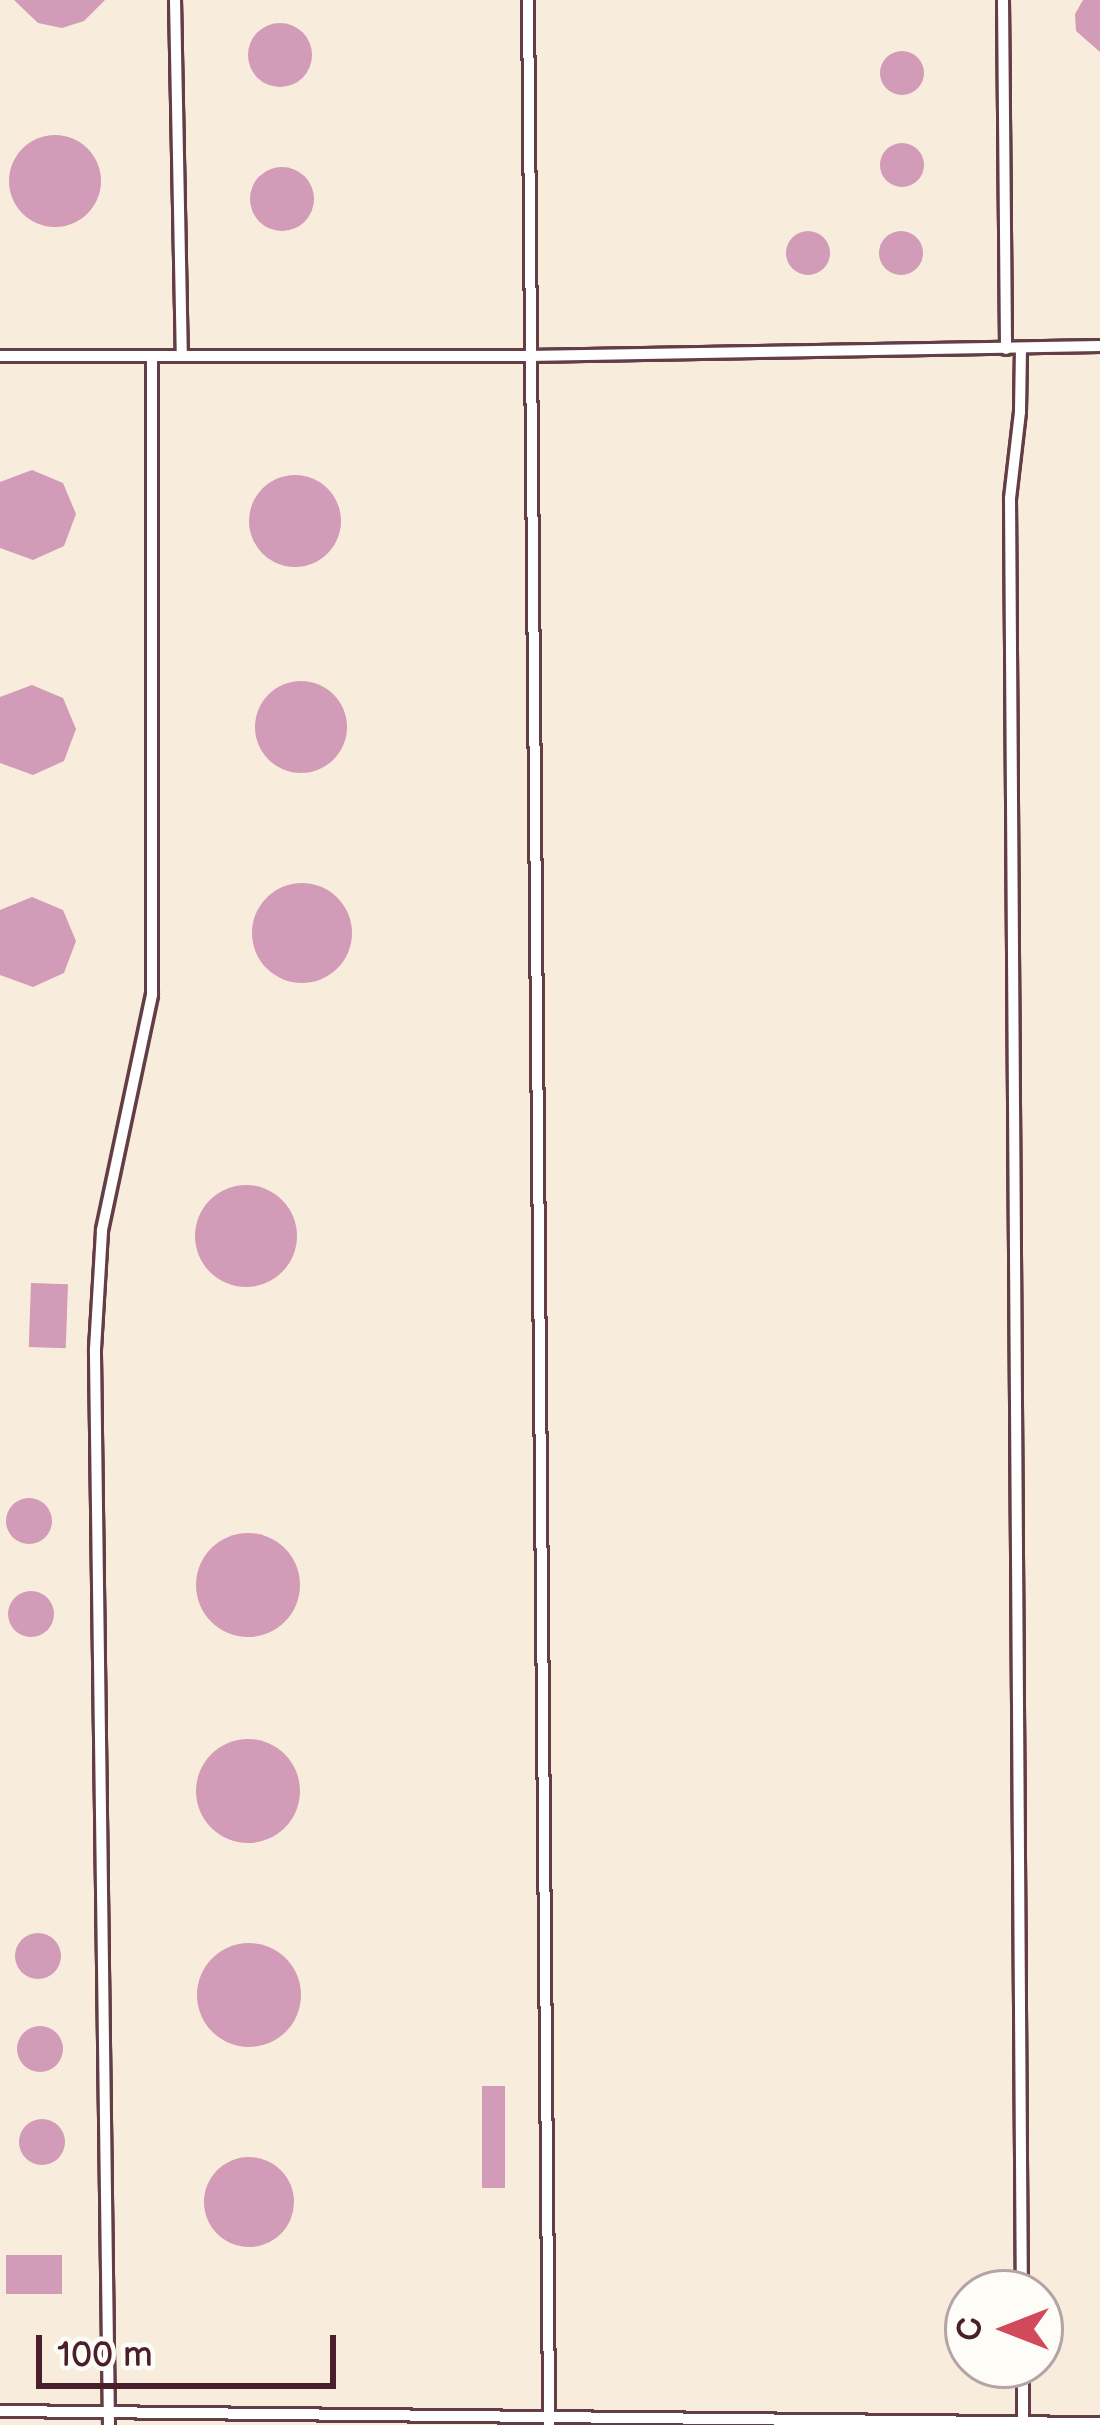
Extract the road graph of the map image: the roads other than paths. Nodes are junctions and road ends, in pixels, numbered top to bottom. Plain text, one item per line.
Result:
1 (176, 0) edge
2 (529, 0) edge
3 (1003, 0) edge
4 (1100, 346) edge
5 (1021, 348) junction
6 (1006, 349) junction
7 (182, 355) junction
8 (0, 356) edge
9 (528, 356) junction
10 (152, 357) junction
11 (1022, 2269) edge
12 (1023, 2389) edge
13 (0, 2410) edge
14 (109, 2418) edge
15 (329, 2418) edge
16 (549, 2419) edge
17 (1023, 2423) edge
18 (1100, 2423) edge

1 - 7 lane
2 - 9 lane
3 - 6 lane
4 - 5 lane
5 - 6 lane
5 - 11 lane
6 - 9 lane
7 - 9 lane
7 - 10 lane
8 - 10 lane
9 - 16 lane
10 - 14 lane
12 - 17 lane
13 - 14 lane
14 - 15 lane
15 - 16 lane
16 - 17 lane
17 - 18 lane

